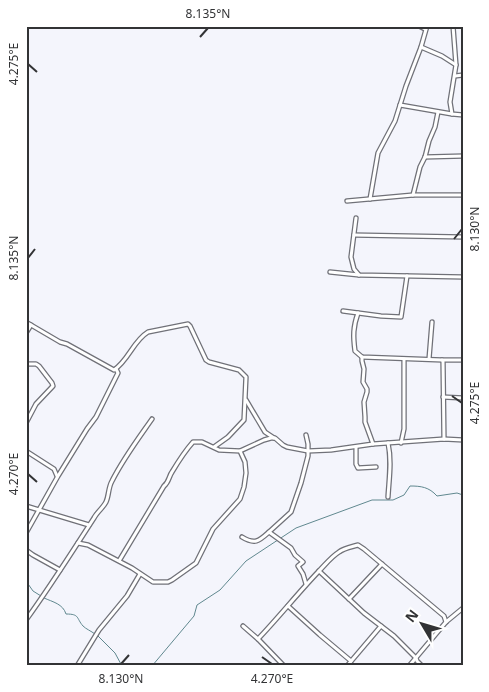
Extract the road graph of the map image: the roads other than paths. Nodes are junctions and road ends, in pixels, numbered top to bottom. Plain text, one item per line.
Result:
1 (420, 26) edge
2 (453, 26) edge
3 (426, 28) edge
4 (421, 47) junction
5 (456, 65) junction
6 (463, 75) edge
7 (455, 76) junction
8 (400, 105) junction
9 (438, 112) junction
10 (452, 114) junction
11 (463, 115) edge
12 (463, 156) edge
13 (425, 157) junction
14 (413, 195) junction
15 (463, 195) edge
16 (370, 199) junction
17 (347, 201) dead end
18 (356, 218) dead end
19 (354, 234) junction
20 (463, 237) edge
21 (330, 272) dead end
22 (359, 275) junction
23 (407, 276) junction
24 (463, 278) edge
25 (343, 311) dead end
26 (358, 313) junction
27 (26, 322) edge
28 (432, 322) dead end
29 (31, 325) junction
30 (26, 333) edge
31 (362, 357) junction
32 (404, 359) junction
33 (429, 359) junction
34 (442, 360) junction
35 (463, 360) edge
36 (26, 364) edge
37 (116, 369) junction
38 (443, 397) junction
39 (463, 398) edge
40 (245, 399) junction
41 (152, 419) dead end
42 (26, 423) edge
43 (306, 436) dead end
44 (275, 438) junction
45 (444, 439) junction
46 (463, 440) edge
47 (388, 443) junction
48 (401, 443) junction
49 (373, 444) junction
50 (214, 447) junction
51 (356, 447) junction
52 (26, 451) edge
53 (240, 451) junction
54 (308, 451) junction
55 (376, 467) dead end
56 (58, 476) junction
57 (388, 496) dead end
58 (26, 506) edge
59 (38, 510) junction
60 (90, 525) junction
61 (269, 532) junction
62 (26, 533) edge
63 (242, 537) dead end
64 (78, 543) junction
65 (26, 550) edge
66 (119, 561) junction
67 (382, 564) junction
68 (60, 570) junction
69 (319, 571) junction
70 (140, 574) junction
71 (306, 584) junction
72 (349, 599) junction
73 (288, 606) junction
74 (463, 608) edge
75 (26, 620) edge
76 (446, 622) junction
77 (243, 626) dead end
78 (381, 626) junction
79 (258, 639) junction
80 (416, 658) junction
81 (352, 661) junction
82 (77, 666) edge
83 (284, 666) edge
84 (347, 666) edge
85 (409, 666) edge
86 (422, 666) edge

1 - 3 street
2 - 5 street
3 - 4 street
4 - 5 street
4 - 8 street
5 - 7 street
6 - 7 street
7 - 10 street
8 - 9 street
8 - 16 street
9 - 10 street
9 - 13 street
10 - 11 street
12 - 13 street
13 - 14 street
14 - 15 street
14 - 16 street
16 - 17 street
18 - 19 street
19 - 20 street
19 - 22 street
21 - 22 street
22 - 23 street
23 - 24 street
23 - 26 street
25 - 26 street
26 - 31 street
27 - 29 street
28 - 33 street
29 - 30 street
29 - 37 street
31 - 32 street
31 - 49 street
32 - 33 street
32 - 48 street
33 - 34 street
34 - 35 street
34 - 38 street
36 - 42 street
37 - 40 street
37 - 56 street
38 - 39 street
38 - 45 street
40 - 44 street
40 - 50 street
41 - 60 street
43 - 54 street
44 - 53 street
44 - 54 street
45 - 46 street
45 - 48 street
47 - 48 street
47 - 49 street
47 - 57 street
49 - 51 street
50 - 53 street
50 - 66 street
51 - 54 street
51 - 55 street
52 - 56 street
53 - 70 street
54 - 61 street
56 - 59 street
58 - 59 street
59 - 60 street
59 - 62 street
60 - 64 street
61 - 63 street
61 - 71 street
64 - 66 street
64 - 68 street
65 - 68 street
66 - 70 street
67 - 69 street
67 - 72 street
67 - 76 street
68 - 75 street
69 - 71 street
69 - 72 street
70 - 82 street
71 - 73 street
72 - 78 street
73 - 79 street
73 - 81 street
74 - 76 street
76 - 80 street
77 - 79 street
78 - 80 street
78 - 81 street
79 - 83 street
80 - 85 street
80 - 86 street
81 - 84 street

